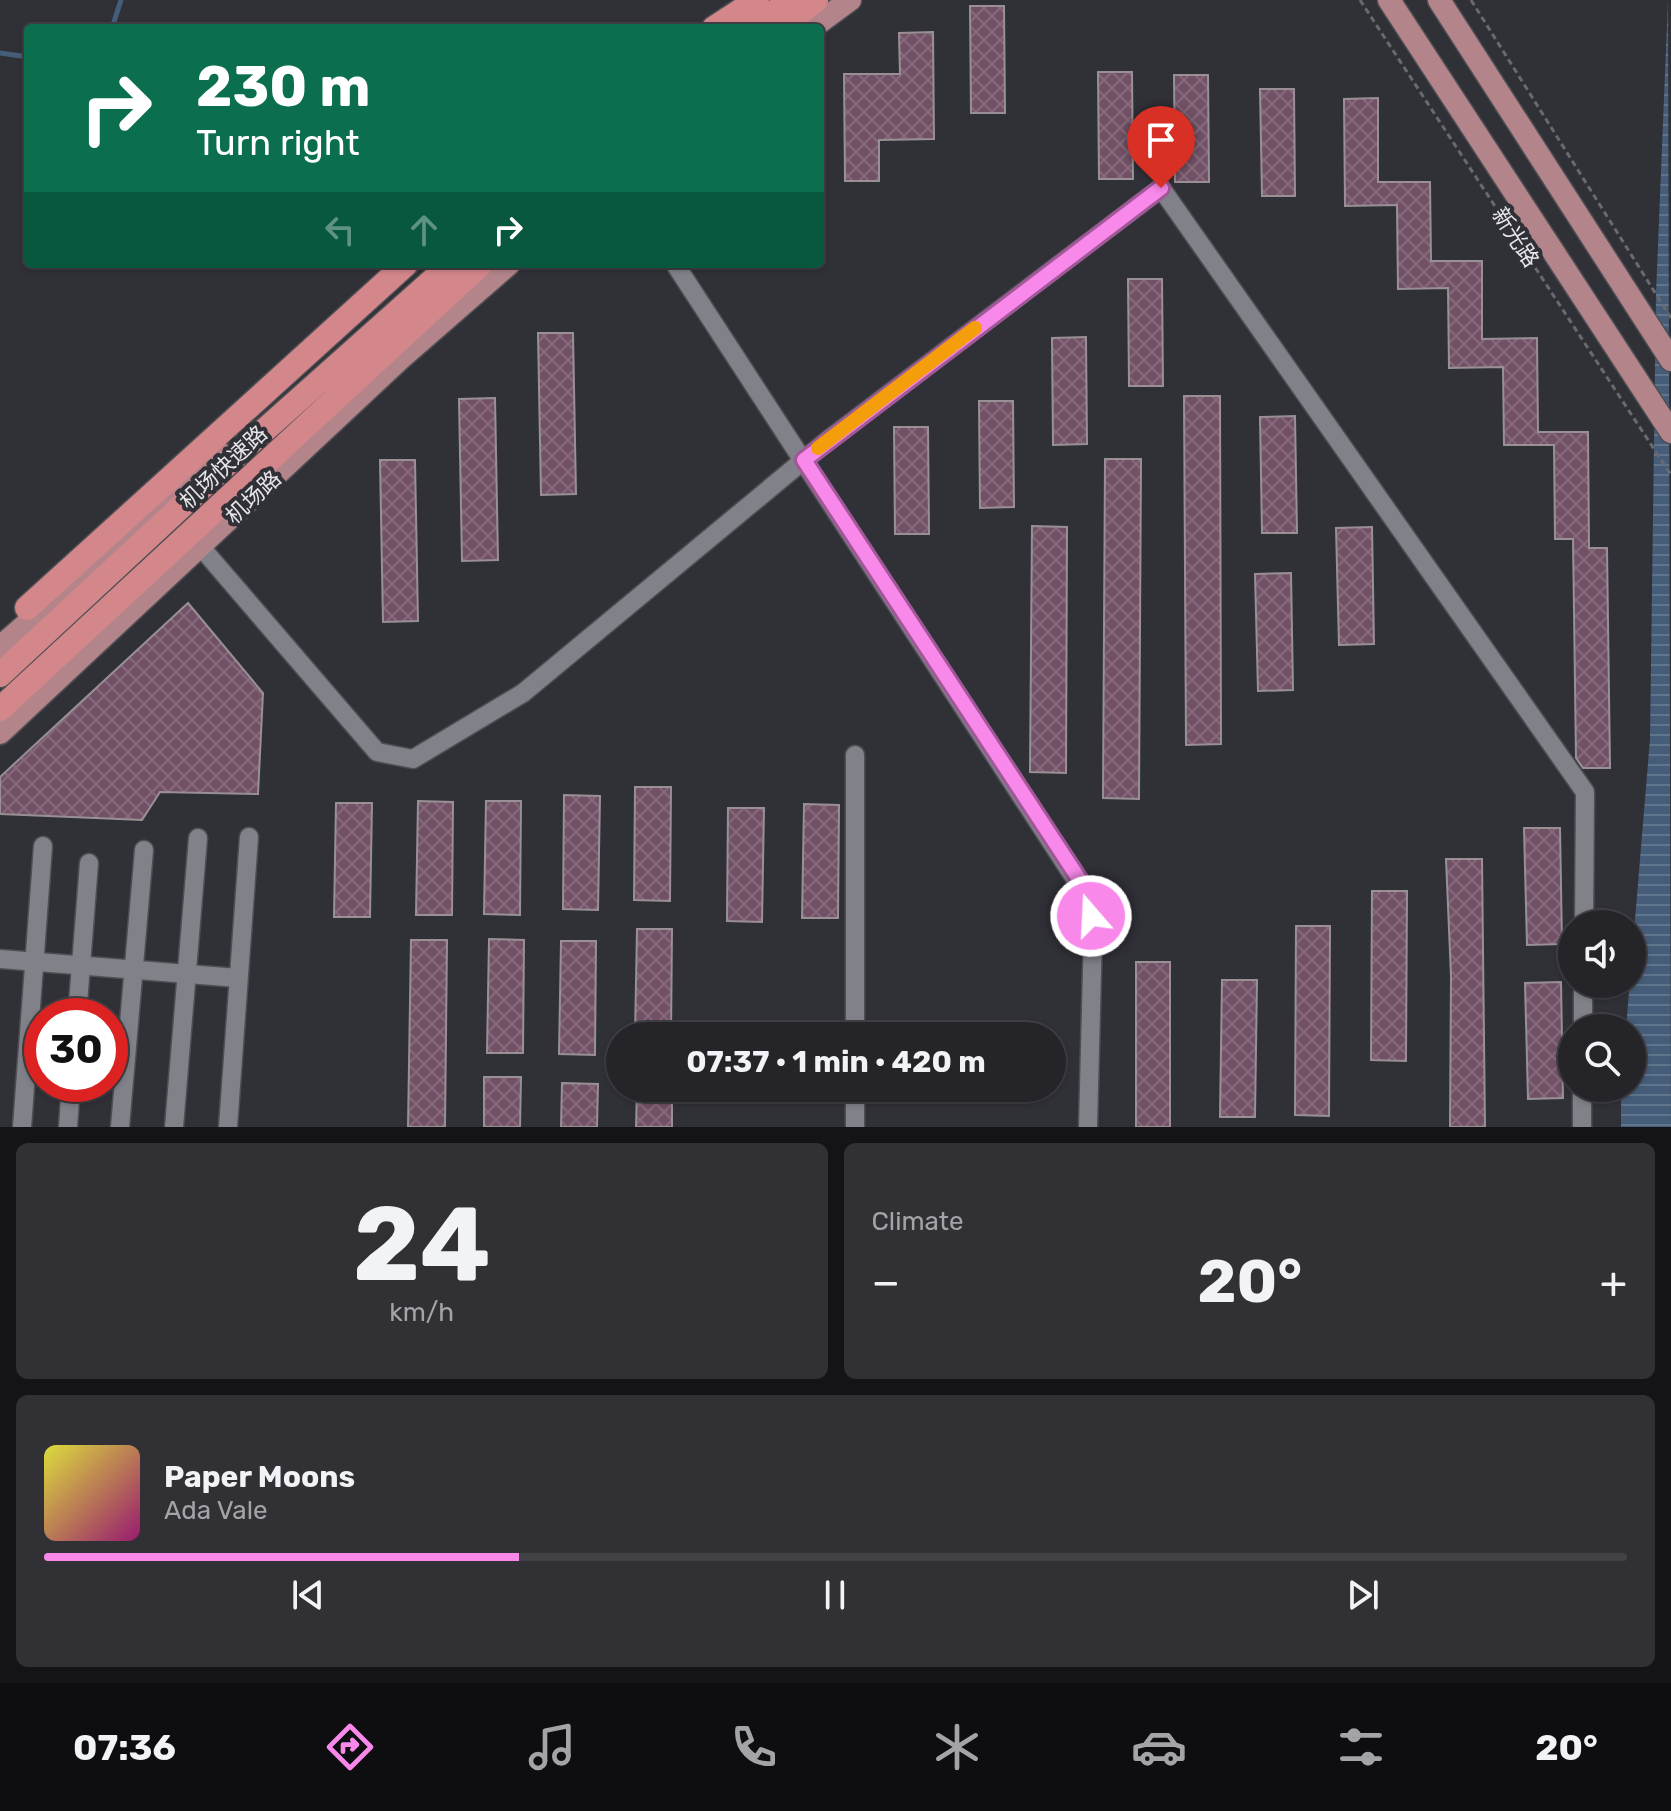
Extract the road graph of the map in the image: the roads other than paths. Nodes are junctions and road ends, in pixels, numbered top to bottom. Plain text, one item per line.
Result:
1 (760, 0) edge
2 (790, 0) edge
3 (816, 0) edge
4 (850, 0) edge
5 (1389, 0) edge
6 (1439, 0) edge
7 (721, 24) edge
8 (733, 24) edge
9 (759, 24) edge
10 (785, 24) edge
11 (817, 24) edge
12 (402, 268) edge
13 (428, 268) edge
14 (447, 268) edge
15 (477, 268) edge
16 (504, 268) edge
17 (678, 268) edge
18 (1671, 360) edge
19 (1671, 432) edge
20 (804, 460) junction
21 (200, 546) junction
22 (27, 608) joint
23 (0, 636) edge
24 (0, 647) edge
25 (0, 675) edge
26 (0, 709) edge
27 (0, 733) edge
28 (855, 755) dead end
29 (249, 837) dead end
30 (198, 838) dead end
31 (43, 846) dead end
32 (144, 850) dead end
33 (89, 863) dead end
34 (1584, 910) edge
35 (0, 959) edge
36 (34, 961) junction
37 (81, 965) junction
38 (134, 969) junction
39 (187, 974) junction
40 (238, 978) junction
41 (78, 998) edge
42 (855, 1022) edge
43 (70, 1102) edge
44 (855, 1102) edge
45 (1582, 1102) edge
46 (22, 1127) edge
47 (68, 1127) edge
48 (120, 1127) edge
49 (174, 1127) edge
50 (228, 1127) edge
51 (855, 1127) edge
52 (1088, 1127) edge
53 (1582, 1127) edge

1 - 7 highway
1 - 8 main road
2 - 9 highway
3 - 10 highway
4 - 11 main road
5 - 19 main road, 新光路
6 - 18 main road
12 - 22 highway
13 - 24 main road
14 - 25 highway, 机场快速路
15 - 26 highway, 机场快速路
16 - 21 main road, 机场路
17 - 20 street
20 - 21 street
20 - 34 street
20 - 52 street
21 - 27 main road, 机场路
22 - 23 main road
28 - 42 street
29 - 40 street
30 - 39 street
31 - 36 street
32 - 38 street
33 - 37 street
35 - 36 street
36 - 37 street
36 - 46 street
37 - 38 street
37 - 41 street
38 - 39 street
38 - 48 street
39 - 40 street
39 - 49 street
40 - 50 street
43 - 47 street
44 - 51 street
45 - 53 street

